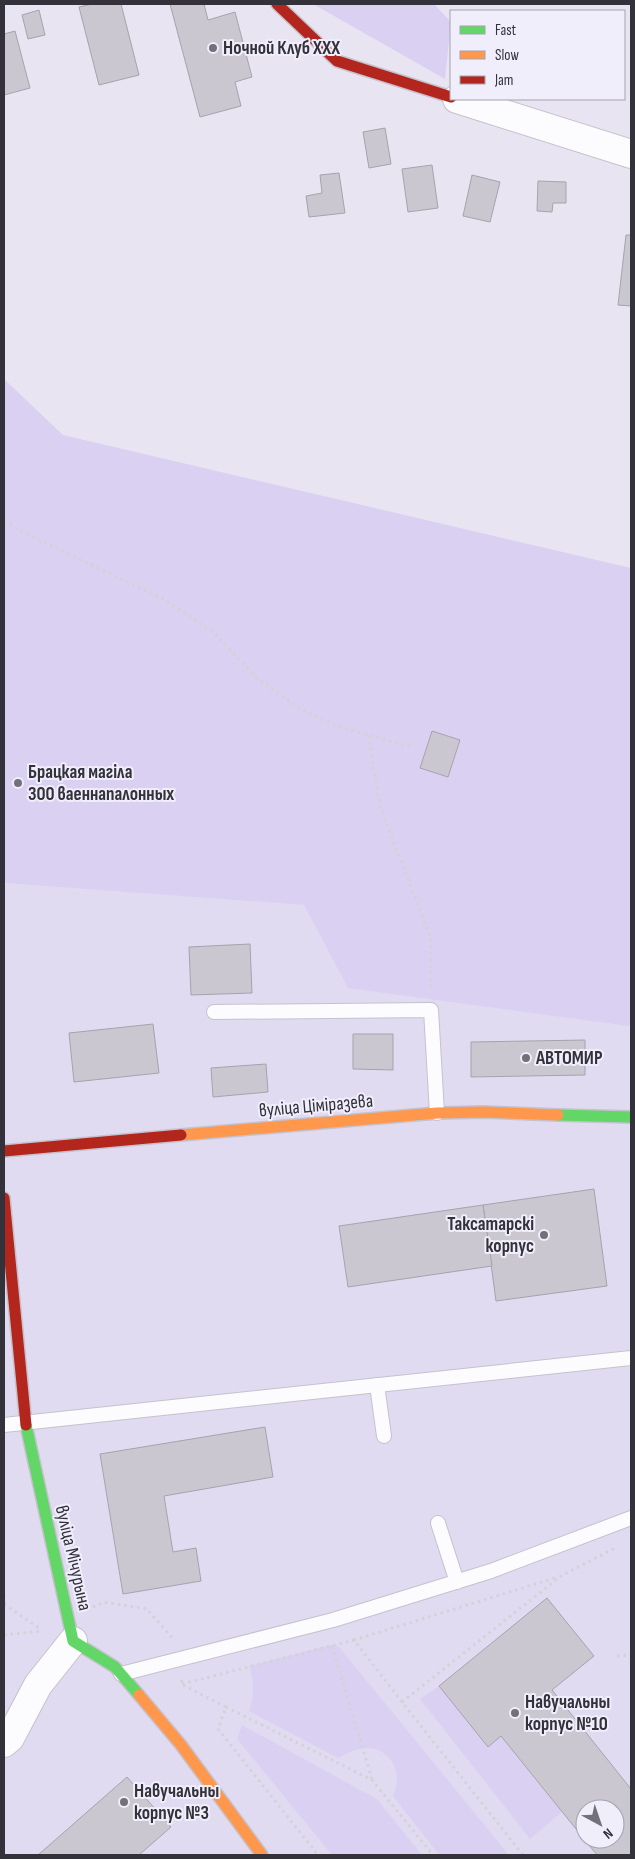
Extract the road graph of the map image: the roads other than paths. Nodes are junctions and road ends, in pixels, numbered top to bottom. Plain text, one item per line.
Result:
1 (277, 4) edge
2 (450, 97) edge
3 (460, 100) edge
4 (631, 154) edge
5 (214, 1012) dead end
6 (438, 1113) junction
7 (631, 1117) edge
8 (4, 1151) edge
9 (4, 1198) edge
10 (631, 1358) edge
11 (377, 1385) junction
12 (25, 1422) junction
13 (4, 1425) edge
14 (384, 1436) dead end
15 (631, 1518) edge
16 (438, 1523) dead end
17 (457, 1582) junction
18 (71, 1630) junction
19 (121, 1674) junction
20 (4, 1743) edge
21 (262, 1855) edge

1 - 2 street
3 - 4 street
5 - 6 lane
6 - 7 street, вуліца Ціміразева
6 - 8 street, вуліца Ціміразева
9 - 12 street, вуліца Мічурына
10 - 11 lane
11 - 12 lane
11 - 14 lane
12 - 13 lane
12 - 18 street, вуліца Мічурына
15 - 17 lane
16 - 17 lane
17 - 19 lane
18 - 19 street
18 - 20 street
19 - 21 street

